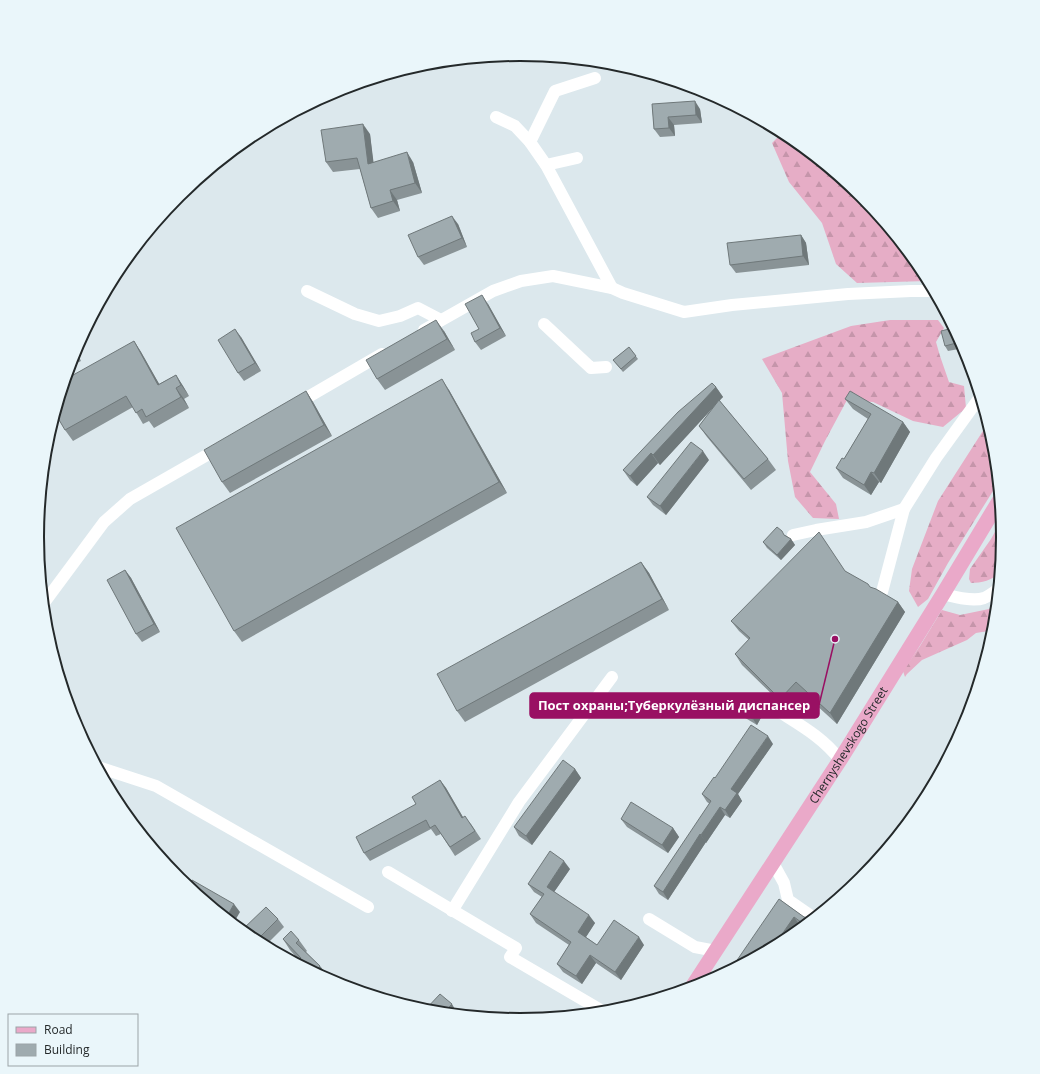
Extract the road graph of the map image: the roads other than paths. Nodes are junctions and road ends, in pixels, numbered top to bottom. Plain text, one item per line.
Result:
1 (595, 78) dead end
2 (496, 117) dead end
3 (530, 142) junction
4 (577, 158) dead end
5 (546, 165) junction
6 (612, 288) junction
7 (308, 291) dead end
8 (927, 291) edge
9 (441, 320) junction
10 (544, 324) dead end
11 (414, 336) edge
12 (393, 348) edge
13 (606, 368) dead end
14 (976, 402) edge
15 (289, 408) edge
16 (234, 440) edge
17 (995, 508) edge
18 (904, 509) junction
19 (793, 535) dead end
20 (882, 592) edge
21 (993, 592) edge
22 (943, 594) junction
23 (48, 598) edge
24 (612, 677) dead end
25 (775, 709) dead end
26 (840, 760) junction
27 (105, 769) edge
28 (774, 864) junction
29 (388, 872) dead end
30 (368, 907) dead end
31 (452, 911) junction
32 (810, 915) edge
33 (649, 919) dead end
34 (716, 951) junction
35 (698, 979) edge
36 (595, 1007) edge

1 - 3 street
2 - 3 street
3 - 5 street
4 - 5 street
5 - 6 street
6 - 8 street
6 - 9 street
7 - 9 street
9 - 11 street
10 - 13 street
12 - 15 street
14 - 18 street
16 - 23 street
17 - 22 main road, Chernyshevskogo Street
18 - 19 street
18 - 20 street
21 - 22 street
22 - 26 main road, Chernyshevskogo Street
24 - 31 street
25 - 26 street
26 - 28 main road, Chernyshevskogo Street
27 - 30 street
28 - 32 street
28 - 34 main road, Chernyshevskogo Street
29 - 31 street
31 - 36 street
33 - 34 street
34 - 35 main road, Chernyshevskogo Street

